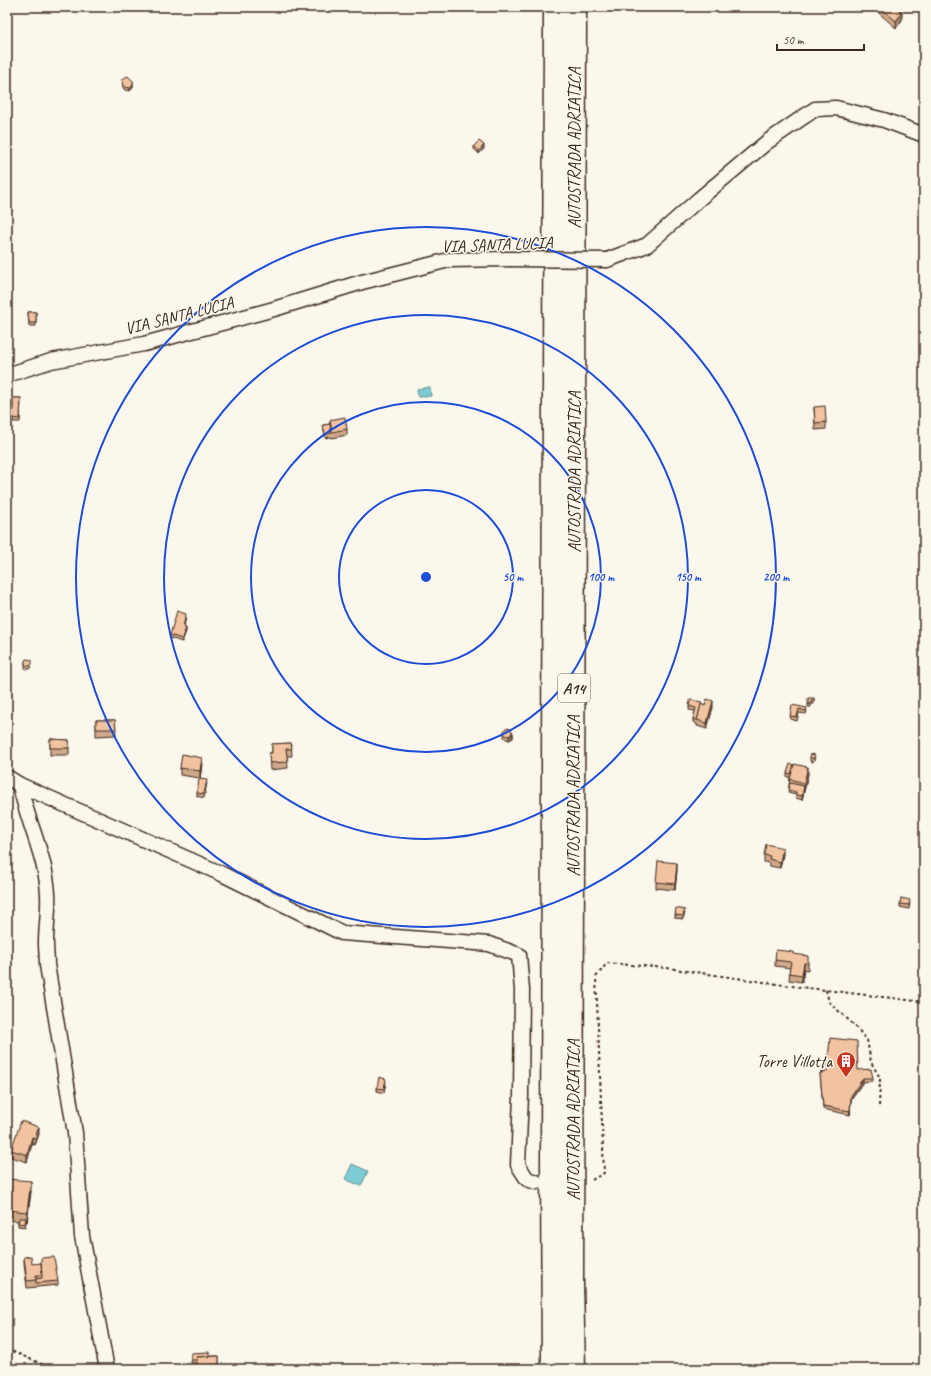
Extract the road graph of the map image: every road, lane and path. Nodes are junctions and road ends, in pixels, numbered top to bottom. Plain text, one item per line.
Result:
1 (555, 7) edge
2 (574, 7) edge
3 (924, 135) edge
4 (7, 375) edge
5 (7, 777) edge
6 (20, 785) junction
7 (826, 990) junction
8 (924, 1002) edge
9 (879, 1108) dead end
10 (592, 1180) dead end
11 (536, 1182) dead end
12 (7, 1349) edge
13 (53, 1369) edge
14 (107, 1369) edge
15 (553, 1369) edge
16 (574, 1369) edge

1 - 15 highway, AUTOSTRADA ADRIATICA / A14
2 - 16 highway, AUTOSTRADA ADRIATICA / A14
3 - 4 street, VIA SANTA LUCIA, bridge
5 - 6 street
6 - 11 street
6 - 14 street
7 - 8 path
7 - 9 path
7 - 10 path
12 - 13 path

